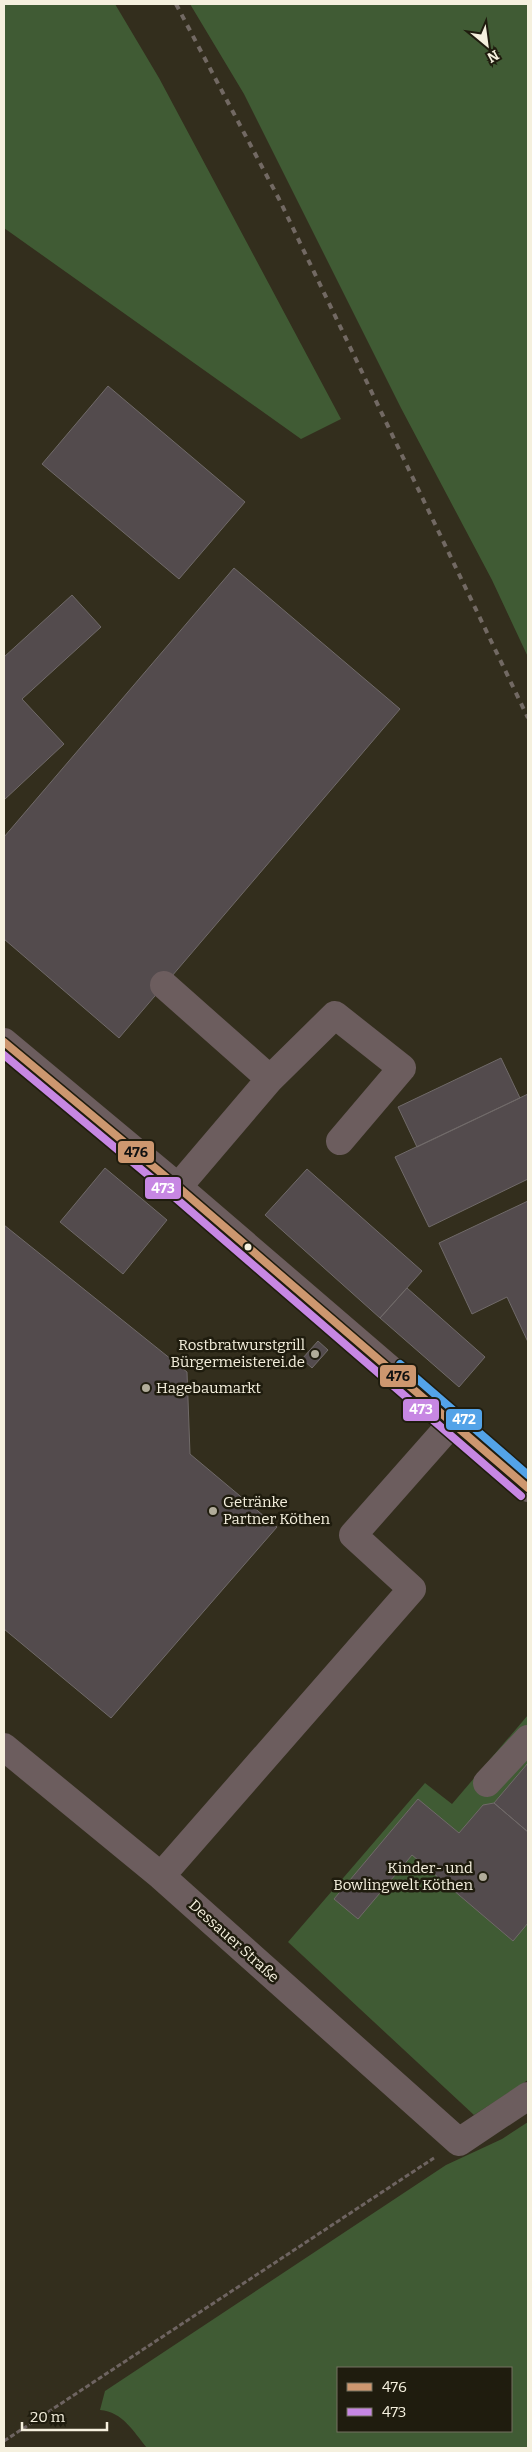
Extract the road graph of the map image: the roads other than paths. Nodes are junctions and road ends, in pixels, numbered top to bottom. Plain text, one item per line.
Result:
1 (164, 985) dead end
2 (4, 1042) edge
3 (270, 1079) junction
4 (340, 1141) dead end
5 (178, 1187) junction
6 (452, 1423) junction
7 (528, 1488) edge
8 (528, 1739) edge
9 (4, 1747) edge
10 (487, 1783) dead end
11 (162, 1876) junction
12 (528, 2096) edge

1 - 3 street
2 - 5 street
3 - 4 street
3 - 5 street
5 - 6 street
6 - 7 street
6 - 11 street
8 - 10 street
9 - 11 street, Dessauer Straße
11 - 12 street, Dessauer Straße

